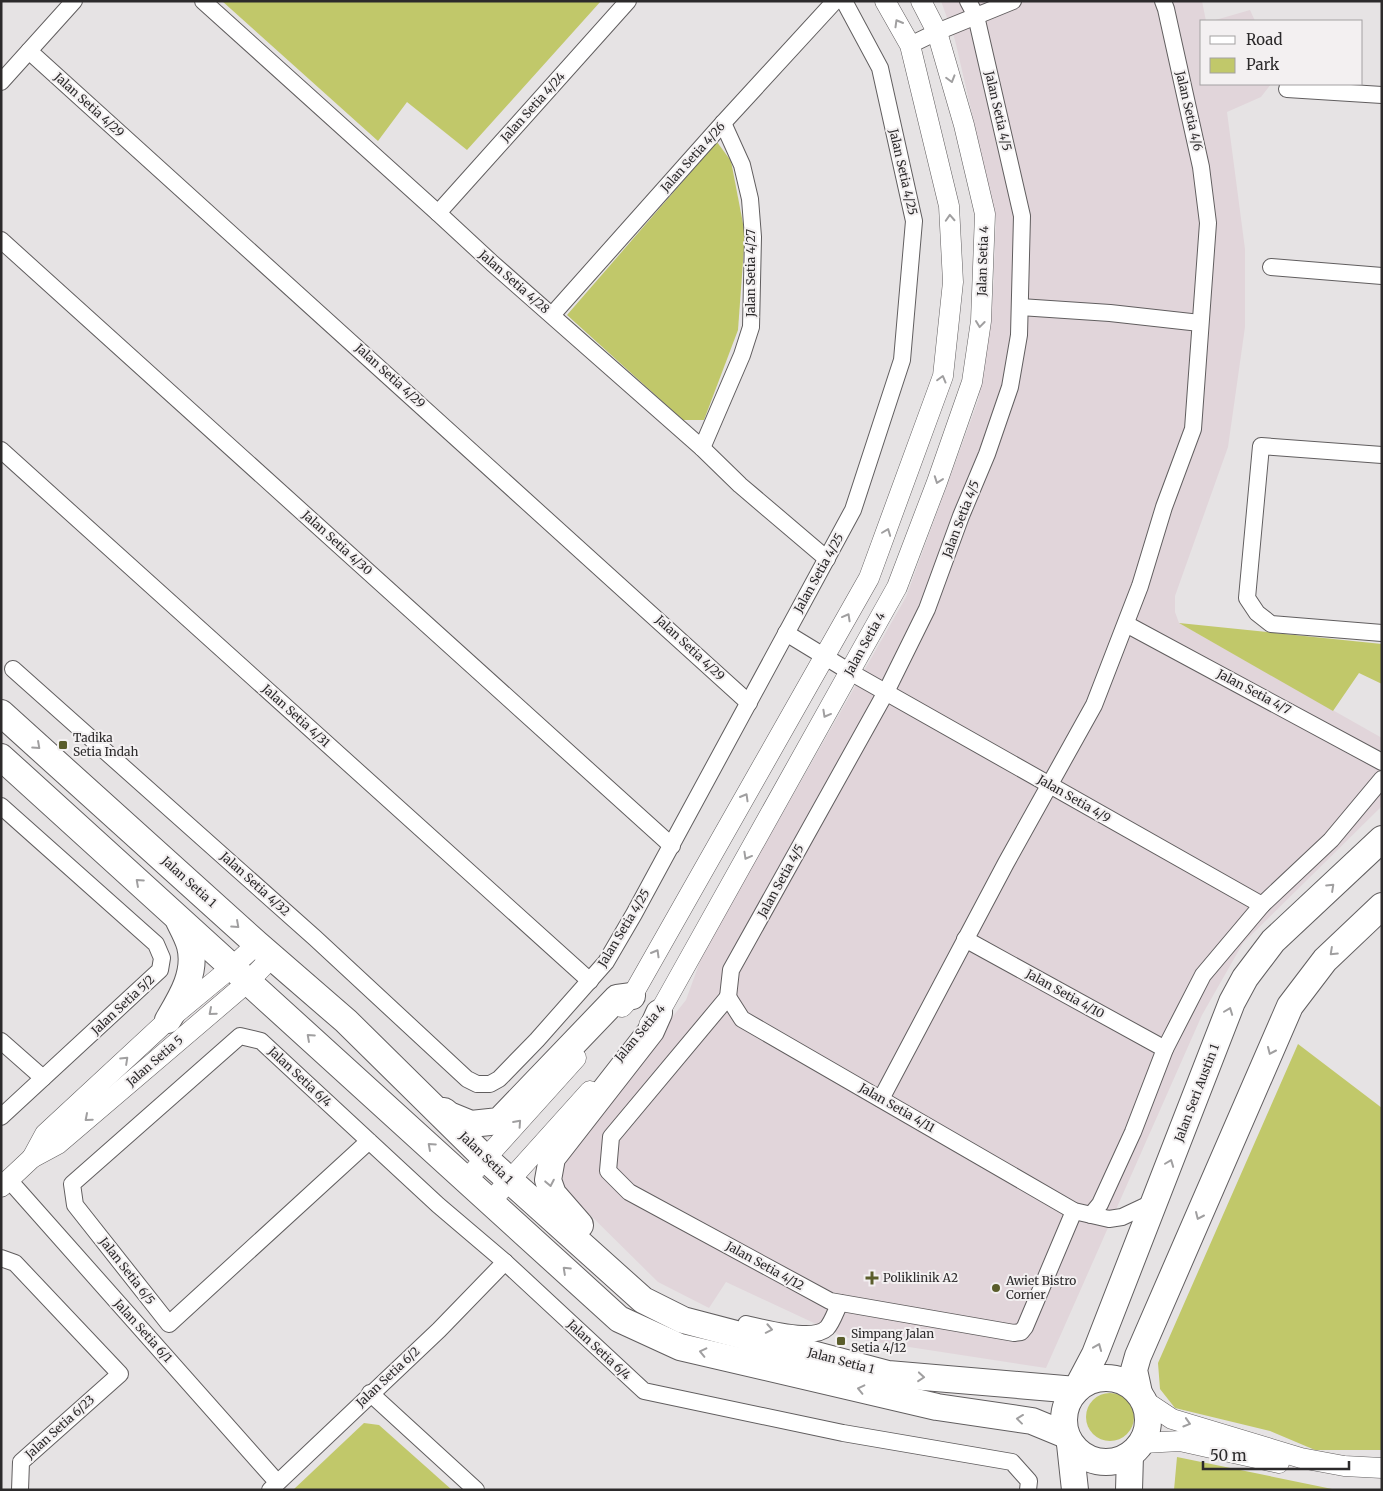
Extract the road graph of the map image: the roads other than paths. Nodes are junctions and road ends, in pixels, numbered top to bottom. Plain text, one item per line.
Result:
1 (74, 1) edge
2 (203, 1) edge
3 (628, 1) edge
4 (835, 1) edge
5 (844, 1) edge
6 (885, 1) edge
7 (921, 1) edge
8 (1013, 1) edge
9 (1163, 1) edge
10 (972, 8) edge
11 (937, 32) junction
12 (910, 45) junction
13 (29, 51) junction
14 (1, 82) edge
15 (1287, 89) dead end
16 (1382, 95) edge
17 (723, 123) junction
18 (438, 213) junction
19 (1, 240) edge
20 (1271, 268) dead end
21 (1382, 276) edge
22 (1020, 307) junction
23 (552, 315) junction
24 (1200, 323) junction
25 (702, 448) junction
26 (1, 450) edge
27 (1382, 455) edge
28 (827, 559) junction
29 (1126, 624) junction
30 (786, 632) junction
31 (1382, 633) edge
32 (824, 657) junction
33 (14, 669) dead end
34 (850, 672) junction
35 (886, 692) junction
36 (749, 703) junction
37 (1, 713) edge
38 (1, 757) edge
39 (1382, 762) edge
40 (1382, 779) edge
41 (1049, 784) junction
42 (1, 806) edge
43 (1382, 839) edge
44 (672, 846) junction
45 (1262, 905) junction
46 (1382, 906) edge
47 (175, 915) junction
48 (965, 939) junction
49 (264, 951) junction
50 (240, 974) junction
51 (590, 981) junction
52 (632, 996) junction
53 (728, 997) junction
54 (659, 1013) junction
55 (168, 1020) junction
56 (346, 1021) junction
57 (250, 1038) joint
58 (1, 1041) edge
59 (1165, 1049) junction
60 (43, 1078) junction
61 (499, 1079) joint
62 (881, 1099) junction
63 (1, 1117) edge
64 (369, 1141) junction
65 (32, 1158) junction
66 (486, 1159) junction
67 (467, 1179) junction
68 (510, 1181) junction
69 (5, 1184) edge
70 (491, 1201) junction
71 (1154, 1202) junction
72 (1074, 1210) junction
73 (1091, 1215) junction
74 (1, 1258) edge
75 (505, 1262) junction
76 (643, 1300) junction
77 (840, 1303) junction
78 (705, 1326) junction
79 (1076, 1390) junction
80 (370, 1393) junction
81 (1142, 1397) junction
82 (1068, 1439) junction
83 (1137, 1449) junction
84 (1382, 1468) edge
85 (1382, 1479) edge
86 (274, 1486) edge
87 (20, 1490) edge
88 (476, 1490) edge
89 (1028, 1490) edge
90 (1075, 1490) edge
91 (1129, 1490) edge

1 - 13 street
2 - 18 street, Jalan Setia 4/28
3 - 18 street, Jalan Setia 4/24
4 - 17 street, Jalan Setia 4/26
5 - 28 street, Jalan Setia 4/25
12 -> 6 street
7 - 11 street, Jalan Setia 4
8 - 10 street
9 - 24 street, Jalan Setia 4/6
10 - 11 street
10 - 22 street, Jalan Setia 4/5
11 - 12 street
11 -> 34 street, Jalan Setia 4
32 -> 12 street
13 - 14 street
13 - 36 street, Jalan Setia 4/29
15 - 16 street
17 - 23 street, Jalan Setia 4/26
17 - 25 street, Jalan Setia 4/27
18 - 23 street, Jalan Setia 4/28
19 - 44 street, Jalan Setia 4/30
20 - 21 street
22 - 24 street
22 - 35 street, Jalan Setia 4/5
23 - 25 street, Jalan Setia 4/28
24 - 29 street, Jalan Setia 4/6
25 - 28 street, Jalan Setia 4/28
26 - 51 street, Jalan Setia 4/31
27 - 31 street
28 - 30 street, Jalan Setia 4/25
29 - 39 street, Jalan Setia 4/7
29 - 41 street, Jalan Setia 4/6
30 - 32 street, Jalan Setia 4/9
30 - 36 street, Jalan Setia 4/25
32 - 34 street, Jalan Setia 4/9
52 -> 32 street
33 - 61 street, Jalan Setia 4/32
34 - 35 street, Jalan Setia 4/9
34 -> 54 street, Jalan Setia 4
35 - 41 street, Jalan Setia 4/9
35 - 53 street, Jalan Setia 4/5
36 - 44 street, Jalan Setia 4/25
37 -> 49 main road, Jalan Setia 1
47 -> 38 main road, Jalan Setia 1
40 - 45 street
41 - 45 street, Jalan Setia 4/9
41 - 48 street, Jalan Setia 4/6
42 - 60 street, Jalan Setia 5/2
71 -> 43 main road, Jalan Seri Austin 1
44 - 51 street, Jalan Setia 4/25
45 - 59 street
46 -> 81 main road
47 - 50 main road, Jalan Setia 1
47 - 55 main road
48 - 59 street, Jalan Setia 4/10
48 - 62 street, Jalan Setia 4/6
49 - 50 street, Jalan Setia 5
49 - 56 main road, Jalan Setia 1
50 - 55 street, Jalan Setia 5
50 -> 65 street, Jalan Setia 5
67 -> 50 main road, Jalan Setia 1
51 - 61 street, Jalan Setia 4/25
52 - 56 main road
66 -> 52 street
53 - 62 street, Jalan Setia 4/11
53 - 77 street, Jalan Setia 4/12
54 - 68 street, Jalan Setia 4
54 -> 76 main road
65 -> 55 street, Jalan Setia 5
56 - 66 main road, Jalan Setia 1
57 - 64 street, Jalan Setia 6/4
57 - 64 street, Jalan Setia 6/5
58 - 60 street
59 - 73 street
60 - 63 street, Jalan Setia 5/2
62 - 72 street, Jalan Setia 4/11
64 - 75 street, Jalan Setia 6/4
65 - 69 street, Jalan Setia 5
66 - 67 street
66 - 68 main road, Jalan Setia 1
67 - 70 main road, Jalan Setia 1
68 - 70 street, Jalan Setia 4
68 - 76 main road, Jalan Setia 1
69 - 86 street, Jalan Setia 6/1
82 -> 70 main road, Jalan Setia 1
71 - 73 street, Jalan Setia 4/11
79 -> 71 main road, Jalan Seri Austin 1
72 - 73 street, Jalan Setia 4/11
72 - 77 street, Jalan Setia 4/12
74 - 87 street, Jalan Setia 6/23
75 - 80 street, Jalan Setia 6/2
75 - 89 street, Jalan Setia 6/4
76 - 78 main road, Jalan Setia 1
78 -> 77 street
78 -> 79 main road, Jalan Setia 1
79 - 81 main road
79 - 82 main road
80 - 86 street, Jalan Setia 6/2
80 - 88 street
81 - 83 main road
81 -> 84 street
82 - 83 main road
82 - 90 main road
83 - 85 street
83 - 91 main road

